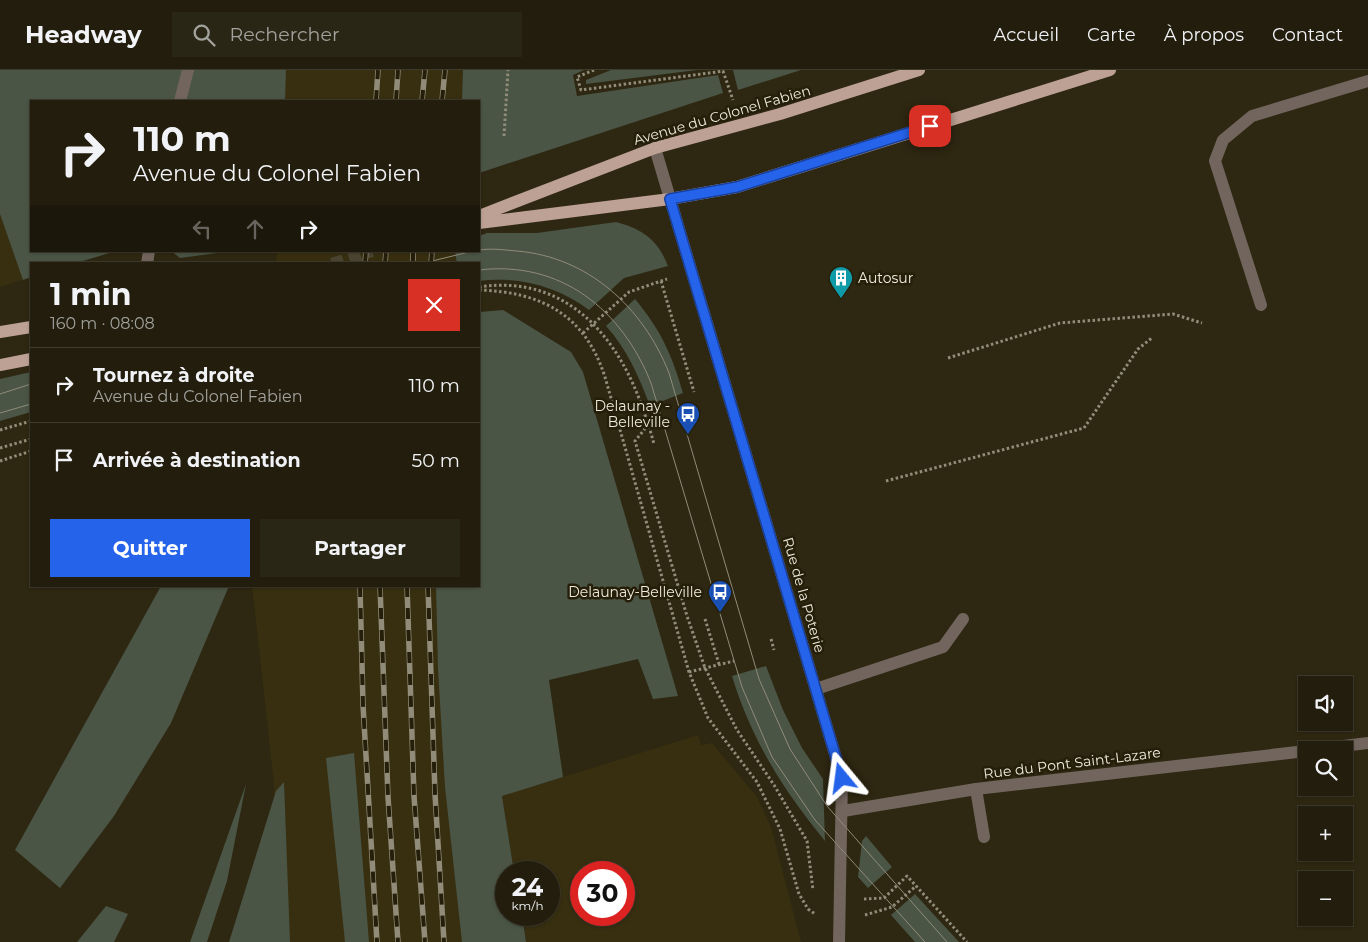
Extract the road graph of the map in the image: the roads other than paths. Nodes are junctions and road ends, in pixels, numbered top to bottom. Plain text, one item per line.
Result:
1 (188, 70) edge
2 (919, 70) edge
3 (1110, 70) edge
4 (1368, 81) edge
5 (180, 100) edge
6 (655, 148) junction
7 (670, 199) junction
8 (480, 216) edge
9 (480, 223) edge
10 (1261, 305) dead end
11 (30, 327) edge
12 (0, 332) edge
13 (27, 360) edge
14 (0, 365) edge
15 (962, 620) dead end
16 (816, 689) junction
17 (1368, 744) edge
18 (1353, 746) edge
19 (1298, 752) edge
20 (976, 789) junction
21 (843, 811) junction
22 (984, 837) dead end
23 (839, 942) edge

1 - 5 street
2 - 6 main road, Avenue du Colonel Fabien
3 - 7 main road
4 - 10 street
6 - 7 street, Rue de la Poterie
6 - 8 main road, Avenue du Colonel Fabien
7 - 9 main road
7 - 16 street, Rue de la Poterie
11 - 12 main road
13 - 14 main road
15 - 16 street
16 - 21 street, Rue de la Poterie
17 - 18 street
19 - 20 street, Rue du Pont Saint-Lazare
20 - 21 street, Rue du Pont Saint-Lazare
20 - 22 street
21 - 23 street, Rue de la Poterie

